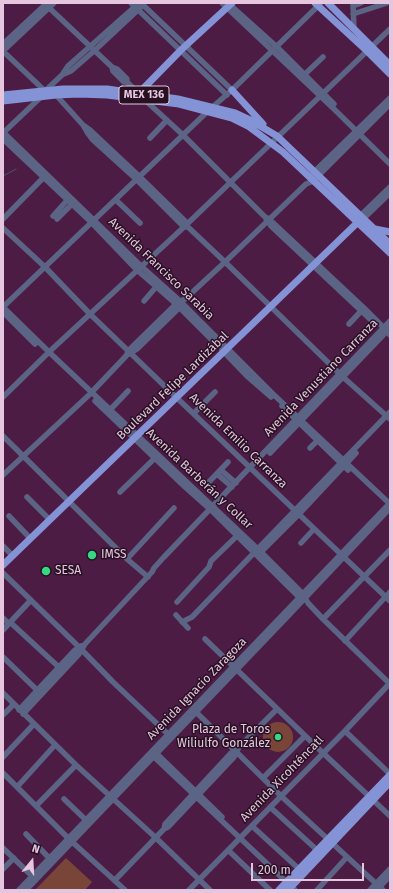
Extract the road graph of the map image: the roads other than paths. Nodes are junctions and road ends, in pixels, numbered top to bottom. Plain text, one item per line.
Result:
1 (54, 3) edge
2 (328, 3) edge
3 (361, 3) edge
4 (387, 3) edge
5 (228, 4) edge
6 (318, 4) edge
7 (46, 5) edge
8 (139, 5) edge
9 (353, 5) edge
10 (335, 11) junction
11 (353, 14) junction
12 (330, 16) junction
13 (354, 29) junction
14 (390, 29) edge
15 (183, 48) junction
16 (92, 49) junction
17 (274, 49) junction
18 (369, 49) junction
19 (4, 50) edge
20 (323, 57) dead end
21 (390, 65) edge
22 (390, 74) edge
23 (303, 76) junction
24 (230, 92) junction
25 (44, 93) junction
26 (138, 94) junction
27 (322, 94) junction
28 (3, 95) edge
29 (56, 95) junction
30 (390, 98) edge
31 (146, 100) junction
32 (3, 101) edge
33 (390, 104) edge
34 (383, 108) junction
35 (211, 109) junction
36 (167, 120) junction
37 (269, 130) junction
38 (359, 131) junction
39 (3, 133) edge
40 (184, 135) junction
41 (277, 136) junction
42 (150, 138) dead end
43 (3, 139) edge
44 (271, 142) junction
45 (381, 153) junction
46 (390, 158) edge
47 (390, 164) edge
48 (44, 176) junction
49 (312, 178) junction
50 (138, 179) junction
51 (229, 182) junction
52 (390, 187) edge
53 (390, 193) edge
54 (71, 200) junction
55 (116, 200) junction
56 (55, 217) dead end
57 (3, 219) edge
58 (359, 219) junction
59 (268, 220) junction
60 (94, 222) junction
61 (140, 223) dead end
62 (186, 226) junction
63 (3, 228) edge
64 (370, 230) junction
65 (390, 232) edge
66 (380, 235) junction
67 (390, 237) edge
68 (390, 244) edge
69 (390, 253) edge
70 (225, 262) junction
71 (314, 263) junction
72 (45, 267) junction
73 (139, 268) junction
74 (156, 287) junction
75 (144, 301) dead end
76 (181, 303) junction
77 (269, 306) junction
78 (3, 307) edge
79 (363, 309) junction
80 (3, 312) edge
81 (90, 314) junction
82 (390, 321) edge
83 (349, 324) dead end
84 (387, 331) edge
85 (26, 332) junction
86 (224, 349) junction
87 (129, 353) junction
88 (47, 354) junction
89 (341, 375) junction
90 (128, 391) dead end
91 (215, 392) dead end
92 (90, 394) junction
93 (175, 396) junction
94 (3, 397) edge
95 (109, 411) junction
96 (194, 413) junction
97 (388, 417) edge
98 (299, 420) junction
99 (3, 436) edge
100 (134, 436) junction
101 (319, 439) junction
102 (310, 448) dead end
103 (23, 456) junction
104 (156, 457) junction
105 (228, 462) dead end
106 (344, 463) junction
107 (252, 468) junction
108 (219, 472) junction
109 (3, 475) edge
110 (208, 483) dead end
111 (234, 485) junction
112 (120, 492) dead end
113 (27, 497) dead end
114 (68, 500) junction
115 (389, 506) edge
116 (174, 508) dead end
117 (213, 509) junction
118 (296, 512) junction
119 (9, 516) dead end
120 (47, 517) junction
121 (314, 529) junction
122 (31, 534) junction
123 (238, 534) junction
124 (301, 543) dead end
125 (3, 546) edge
126 (390, 550) edge
127 (258, 552) junction
128 (10, 553) junction
129 (342, 556) junction
130 (127, 559) junction
131 (3, 560) edge
132 (3, 565) edge
133 (3, 573) edge
134 (150, 575) junction
135 (365, 576) junction
136 (390, 592) edge
137 (385, 597) junction
138 (304, 598) junction
139 (31, 600) junction
140 (390, 601) edge
141 (177, 602) dead end
142 (176, 615) dead end
143 (3, 618) edge
144 (324, 619) junction
145 (182, 622) junction
146 (10, 623) junction
147 (188, 628) dead end
148 (3, 630) edge
149 (206, 639) dead end
150 (345, 641) junction
151 (82, 647) junction
152 (3, 657) edge
153 (235, 668) junction
154 (61, 669) junction
155 (390, 683) edge
156 (37, 691) junction
157 (3, 694) edge
158 (42, 695) junction
159 (14, 704) junction
160 (277, 709) junction
161 (195, 711) junction
162 (21, 712) junction
163 (3, 715) edge
164 (34, 724) junction
165 (345, 731) junction
166 (170, 736) junction
167 (305, 736) junction
168 (55, 745) junction
169 (237, 750) junction
170 (153, 753) junction
171 (323, 753) junction
172 (3, 757) edge
173 (76, 765) junction
174 (3, 773) edge
175 (390, 774) edge
176 (263, 778) junction
177 (390, 782) edge
178 (17, 787) junction
179 (196, 794) junction
180 (281, 796) junction
181 (111, 797) junction
182 (371, 798) junction
183 (64, 799) dead end
184 (36, 806) junction
185 (270, 807) junction
186 (390, 816) edge
187 (88, 822) junction
188 (252, 826) junction
189 (26, 834) dead end
190 (155, 837) junction
191 (241, 838) junction
192 (70, 840) junction
193 (330, 841) junction
194 (3, 848) edge
195 (228, 850) junction
196 (317, 850) junction
197 (347, 857) junction
198 (14, 858) junction
199 (52, 860) junction
200 (3, 869) edge
201 (299, 869) junction
202 (390, 870) edge
203 (390, 876) edge
204 (34, 878) junction
205 (199, 879) junction
206 (115, 880) junction
207 (290, 887) edge
208 (379, 888) edge
209 (19, 890) edge
210 (26, 890) edge
211 (125, 890) edge
212 (189, 890) edge
213 (210, 890) edge
214 (270, 890) edge
215 (279, 890) edge
216 (317, 890) edge
217 (370, 890) edge

1 - 7 street
2 - 10 main road
3 - 9 street
4 - 11 street
5 - 15 main road
5 - 17 street
6 - 12 main road
6 - 17 street
7 - 16 street
7 - 19 street
8 - 15 street
8 - 16 street
9 - 11 street
10 - 12 main road
10 - 13 main road
11 - 13 street
12 - 18 main road
13 - 18 main road
14 - 18 street
15 - 24 street
15 - 26 main road
16 - 25 street
16 - 26 street
17 - 23 street
17 - 24 street
18 - 21 main road
18 - 22 main road
18 - 27 street
19 - 25 street
20 - 23 street
23 - 27 street
24 - 35 street
24 - 37 main road
25 - 26 main road, MEX 136
25 - 28 main road, MEX 136
25 - 29 main road, MEX 136
25 - 32 main road, MEX 136
25 - 39 street
26 - 31 street
26 - 35 main road, MEX 136
27 - 38 street
27 - 41 street
29 - 31 main road, MEX 136
29 - 50 street
30 - 34 street
31 - 35 main road, MEX 136
31 - 36 street
33 - 34 street
34 - 38 street
35 - 37 main road, MEX 136
35 - 40 street
35 - 44 main road, MEX 136
36 - 40 street
36 - 42 street
37 - 41 main road, MEX 136
38 - 45 street
38 - 49 street
39 - 48 street, Avenida Francisco Sarabia
40 - 50 street
40 - 51 street
41 - 44 street
41 - 49 main road, MEX 136
43 - 48 street, Avenida Francisco Sarabia
44 - 49 main road, MEX 136
44 - 51 street
45 - 46 street
45 - 47 street
48 - 54 street, Avenida Francisco Sarabia
48 - 57 street
49 - 58 main road, MEX 136
49 - 59 street
50 - 55 street
50 - 62 street
51 - 59 street
51 - 62 street
52 - 58 street, Boulevard Felipe Lardizábal
53 - 58 street, Boulevard Felipe Lardizábal
54 - 56 street
54 - 60 street, Avenida Francisco Sarabia
55 - 60 street
55 - 61 street
58 - 64 main road, MEX 136
58 - 71 main road, Boulevard Felipe Lardizábal
59 - 70 street
59 - 71 street
60 - 72 street
60 - 73 street, Avenida Francisco Sarabia
62 - 70 street
62 - 73 street
63 - 72 street, Avenida Emilio Carranza
64 - 65 main road
64 - 66 main road
64 - 69 main road
66 - 67 main road
66 - 68 main road
70 - 76 street
70 - 77 street
71 - 77 main road, Boulevard Felipe Lardizábal
71 - 79 street
72 - 78 street
72 - 81 street, Avenida Emilio Carranza
73 - 74 street, Avenida Francisco Sarabia
73 - 76 street, Avenida Francisco Sarabia
73 - 81 street
74 - 75 street
74 - 76 street, Avenida Francisco Sarabia
76 - 86 street, Avenida Francisco Sarabia
76 - 87 street
77 - 86 main road, Boulevard Felipe Lardizábal
77 - 89 street
78 - 85 street, Avenida Barberán y Collar
79 - 83 street
79 - 84 street
80 - 85 street, Avenida Barberán y Collar
81 - 87 street, Avenida Emilio Carranza
81 - 88 street
82 - 84 street, Avenida Venustiano Carranza
84 - 89 street, Avenida Venustiano Carranza
85 - 88 street, Avenida Barberán y Collar
86 - 93 main road, Boulevard Felipe Lardizábal
86 - 98 street, Avenida Francisco Sarabia
87 - 92 street
87 - 93 street, Avenida Emilio Carranza
88 - 92 street, Avenida Barberán y Collar
88 - 94 street
89 - 97 street
89 - 98 street, Avenida Venustiano Carranza
90 - 95 street
91 - 96 street
92 - 95 street, Avenida Barberán y Collar
92 - 103 street
93 - 96 street, Avenida Emilio Carranza
93 - 100 main road, Boulevard Felipe Lardizábal
95 - 100 street, Avenida Barberán y Collar
96 - 107 street, Avenida Emilio Carranza
97 - 106 street
98 - 101 street, Avenida Francisco Sarabia
98 - 107 street, Avenida Venustiano Carranza
99 - 103 street
100 - 104 street, Avenida Barberán y Collar
100 - 114 main road, Boulevard Felipe Lardizábal
101 - 102 street
101 - 106 street, Avenida Francisco Sarabia
103 - 109 street
103 - 114 street
104 - 112 street
104 - 117 street, Avenida Barberán y Collar
105 - 108 street
106 - 115 street, Avenida Francisco Sarabia
106 - 118 street
107 - 111 street, Avenida Venustiano Carranza
107 - 117 street, Avenida Venustiano Carranza
107 - 118 street, Avenida Emilio Carranza
108 - 110 street
108 - 111 street
111 - 117 street, Avenida Venustiano Carranza
113 - 120 street
114 - 120 main road, Boulevard Felipe Lardizábal
114 - 122 main road, Boulevard Felipe Lardizábal
114 - 130 street
115 - 129 street, Avenida Ignacio Zaragoza
116 - 130 street
117 - 123 street, Avenida Barberán y Collar
117 - 134 street, Avenida Venustiano Carranza
118 - 121 street, Avenida Emilio Carranza
118 - 127 street
119 - 122 street
120 - 122 main road, Boulevard Felipe Lardizábal
121 - 124 street
121 - 129 street, Avenida Emilio Carranza
122 - 128 main road, Boulevard Felipe Lardizábal
122 - 132 main road, Boulevard Felipe Lardizábal
123 - 127 street, Avenida Barberán y Collar
123 - 141 street
125 - 128 street
126 - 135 street
127 - 138 street, Avenida Barberán y Collar
127 - 145 street
128 - 131 main road, Boulevard Felipe Lardizábal
129 - 135 street, Avenida Emilio Carranza
129 - 138 street, Avenida Ignacio Zaragoza
130 - 134 street
133 - 139 street
134 - 151 street, Avenida Venustiano Carranza
135 - 137 street, Avenida Emilio Carranza
135 - 144 street
136 - 137 street
137 - 140 street, Avenida Emilio Carranza
137 - 150 street
138 - 144 street, Avenida Barberán y Collar
138 - 153 street, Avenida Ignacio Zaragoza
139 - 146 street
139 - 151 street
142 - 145 street
143 - 146 street
144 - 150 street, Avenida Barberán y Collar
145 - 147 street
146 - 148 street
146 - 154 street
149 - 153 street
150 - 155 street, Avenida Barberán y Collar
151 - 154 street, Avenida Venustiano Carranza
151 - 166 street
152 - 156 street
153 - 160 street
153 - 161 street, Avenida Ignacio Zaragoza
154 - 156 street, Avenida Venustiano Carranza
154 - 158 street, Avenida Venustiano Carranza
155 - 165 street, Avenida Xicohténcatl
156 - 158 street
156 - 162 street, Avenida Venustiano Carranza
157 - 159 street
158 - 162 street, Avenida Venustiano Carranza
159 - 162 street
159 - 163 street
160 - 167 street
160 - 169 street
161 - 166 street, Avenida Ignacio Zaragoza
161 - 169 street
162 - 164 street
164 - 168 street
164 - 172 street
165 - 171 street, Avenida Xicohténcatl
165 - 175 street
166 - 170 street, Avenida Ignacio Zaragoza
167 - 171 street
167 - 176 street
168 - 173 street
168 - 178 street
169 - 176 street
169 - 179 street
170 - 179 street
170 - 181 street, Avenida Ignacio Zaragoza
171 - 180 street, Avenida Xicohténcatl
171 - 182 street
173 - 181 street
173 - 184 street
174 - 178 street
175 - 182 main road
176 - 180 street
177 - 182 main road
178 - 184 street
179 - 190 street
179 - 191 street
180 - 185 street, Avenida Xicohténcatl
180 - 193 street
181 - 187 street, Avenida Ignacio Zaragoza
181 - 190 street
182 - 186 street
182 - 193 main road
183 - 187 street
184 - 192 street
185 - 188 street, Avenida Xicohténcatl
185 - 196 street
187 - 192 street, Avenida Ignacio Zaragoza
188 - 191 street, Avenida Xicohténcatl
188 - 201 street
189 - 199 street
190 - 205 street
190 - 206 street
191 - 195 street, Avenida Xicohténcatl
191 - 207 street
192 - 199 street, Avenida Ignacio Zaragoza
192 - 206 street
193 - 196 main road
193 - 197 street
193 - 207 main road
194 - 198 street
195 - 205 street, Avenida Xicohténcatl
195 - 214 street
196 - 201 main road
197 - 208 street
197 - 216 street
198 - 200 street
198 - 204 street
199 - 204 street, Avenida Ignacio Zaragoza
201 - 207 main road
202 - 208 street
203 - 208 street
204 - 209 street, Avenida Ignacio Zaragoza
204 - 210 street, Avenida Ignacio Zaragoza
205 - 212 street, Avenida Xicohténcatl
205 - 213 street
206 - 211 street
207 - 215 main road
208 - 217 street

